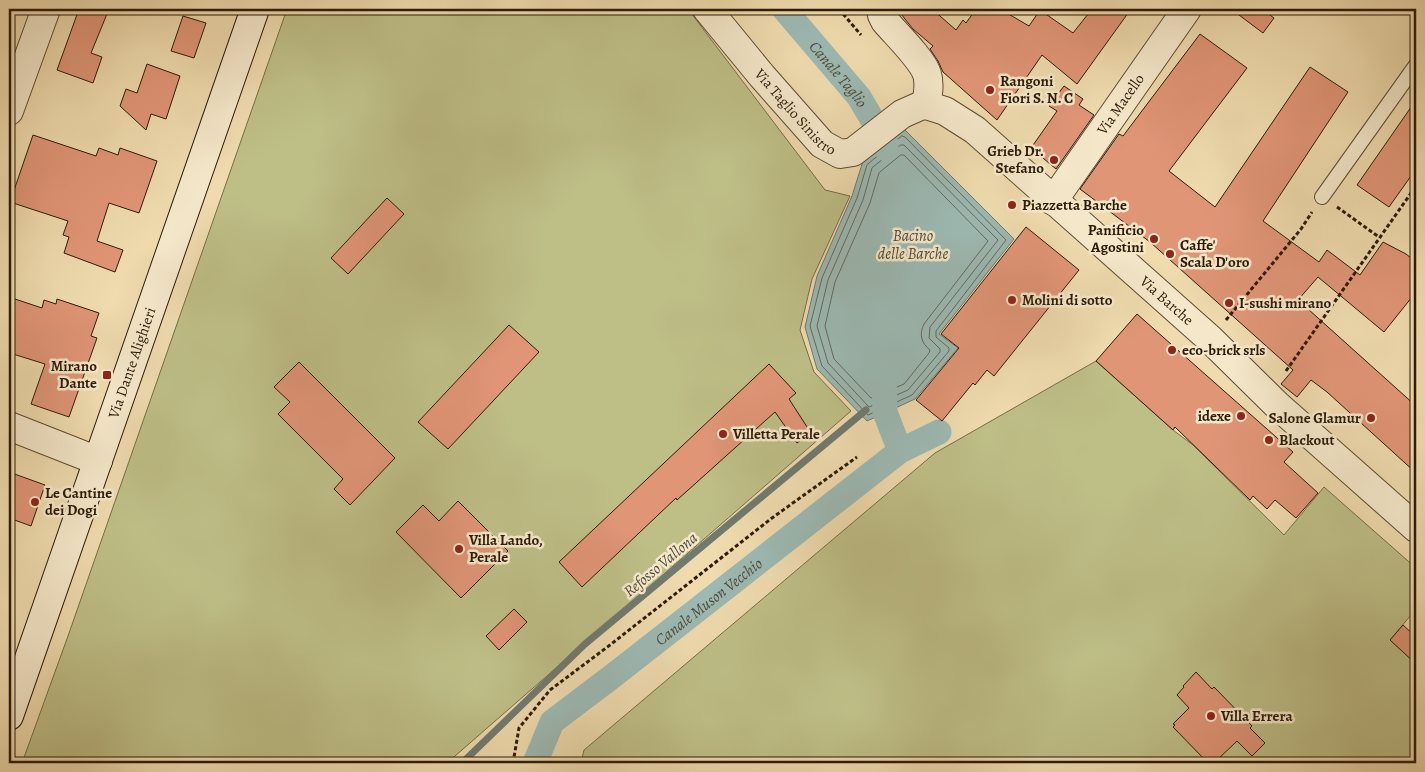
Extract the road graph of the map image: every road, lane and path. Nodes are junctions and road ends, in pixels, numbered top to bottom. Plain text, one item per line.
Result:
1 (46, 9) edge
2 (255, 9) edge
3 (707, 9) edge
4 (881, 9) edge
5 (1187, 9) edge
6 (1416, 66) edge
7 (14, 78) edge
8 (914, 109) junction
9 (9, 110) edge
10 (1416, 186) edge
11 (1322, 197) junction
12 (1053, 201) junction
13 (1380, 237) dead end
14 (1210, 339) junction
15 (1286, 371) dead end
16 (9, 426) edge
17 (857, 457) dead end
18 (98, 461) junction
19 (1416, 528) edge
20 (9, 716) edge
21 (514, 763) edge

1 - 7 street
2 - 18 street, Via Dante Alighieri
3 - 8 street, Via Taglio Sinistro
4 - 8 street
5 - 12 street, Via Macello
6 - 11 lane
7 - 9 street
8 - 12 street, Via Barche
10 - 15 path
11 - 13 path
11 - 14 path
12 - 14 street, Via Barche
14 - 19 street, Via Barche
16 - 18 street
17 - 21 path
18 - 20 street, Via Dante Alighieri

